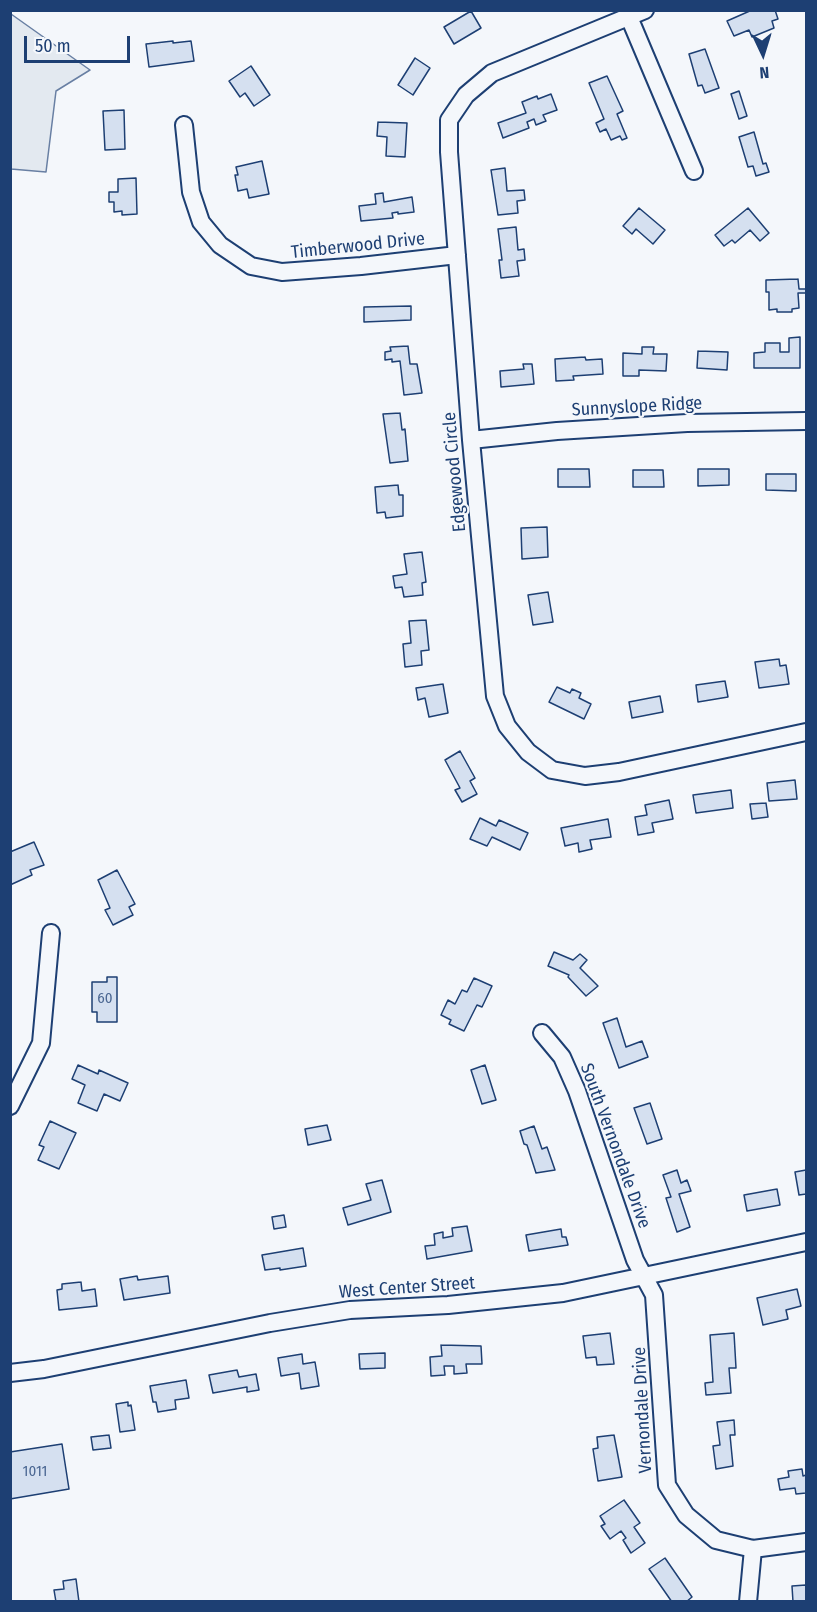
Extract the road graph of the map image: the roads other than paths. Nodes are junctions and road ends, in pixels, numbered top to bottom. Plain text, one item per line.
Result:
1 (645, 10) edge
2 (629, 17) junction
3 (184, 125) dead end
4 (694, 171) dead end
5 (457, 255) junction
6 (807, 421) edge
7 (471, 440) junction
8 (807, 732) edge
9 (51, 933) dead end
10 (542, 1033) dead end
11 (10, 1106) edge
12 (807, 1242) edge
13 (644, 1276) junction
14 (10, 1373) edge
15 (807, 1542) edge
16 (753, 1549) junction
17 (748, 1602) edge

1 - 2 street, Edgewood Circle
2 - 4 street
2 - 5 street, Edgewood Circle
3 - 5 street, Timberwood Drive
5 - 7 street, Edgewood Circle
6 - 7 street, Sunnyslope Ridge
7 - 8 street, Edgewood Circle
9 - 11 street
10 - 13 street, South Vernondale Drive
12 - 13 street, West Center Street
13 - 14 street, West Center Street
13 - 16 street, Vernondale Drive
15 - 16 street, Vernondale Drive
16 - 17 street

